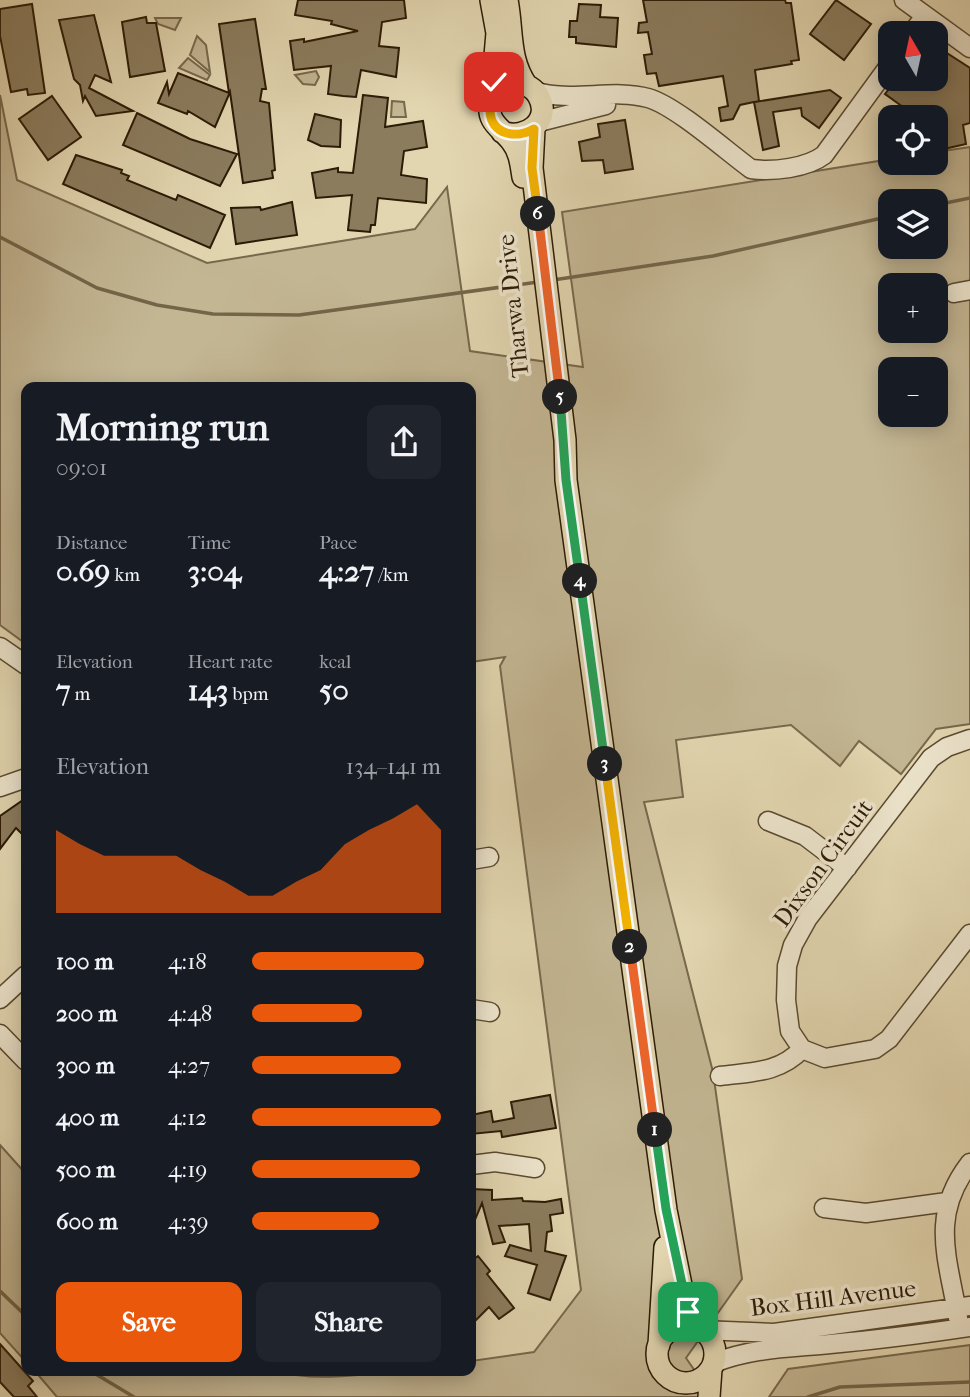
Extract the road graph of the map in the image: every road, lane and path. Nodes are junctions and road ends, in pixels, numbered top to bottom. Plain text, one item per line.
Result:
1 (491, 0) edge
2 (507, 0) edge
3 (904, 0) edge
4 (925, 16) junction
5 (921, 21) edge
6 (970, 48) edge
7 (878, 81) edge
8 (531, 88) junction
9 (633, 97) junction
10 (491, 102) junction
11 (536, 125) junction
12 (502, 132) junction
13 (537, 250) junction
14 (0, 647) edge
15 (21, 662) edge
16 (970, 738) edge
17 (21, 780) edge
18 (0, 787) edge
19 (768, 821) dead end
20 (489, 857) dead end
21 (476, 859) edge
22 (847, 868) junction
23 (970, 934) edge
24 (21, 980) edge
25 (0, 999) edge
26 (476, 1010) edge
27 (490, 1012) dead end
28 (0, 1034) edge
29 (802, 1049) junction
30 (21, 1056) edge
31 (720, 1076) dead end
32 (970, 1163) edge
33 (476, 1164) edge
34 (535, 1168) dead end
35 (947, 1202) junction
36 (824, 1208) dead end
37 (666, 1209) junction
38 (963, 1307) edge
39 (965, 1328) edge
40 (700, 1329) junction
41 (659, 1345) junction
42 (713, 1366) junction
43 (678, 1388) edge
44 (709, 1397) edge

1 - 10 main road
2 - 8 main road
3 - 4 street
4 - 5 street
4 - 6 street
7 - 9 street
8 - 9 street
8 - 10 main road
8 - 11 main road
9 - 11 street
10 - 12 main road
11 - 12 main road
11 - 13 main road, Tharwa Drive
12 - 13 main road, Tharwa Drive
13 - 37 main road, Tharwa Drive
14 - 15 street
16 - 22 street, Dixson Circuit
17 - 18 street
19 - 22 street
20 - 21 street
22 - 29 street, Dixson Circuit
23 - 29 street
24 - 25 street
26 - 27 street
28 - 30 street
29 - 31 street
32 - 35 street
33 - 34 street
35 - 36 street
35 - 38 street
37 - 40 main road, Tharwa Drive
37 - 41 main road, Tharwa Drive
38 - 39 street
38 - 40 street, Box Hill Avenue
39 - 42 street, Box Hill Avenue
40 - 41 main road
40 - 42 main road
41 - 43 main road
42 - 43 main road
42 - 44 main road

